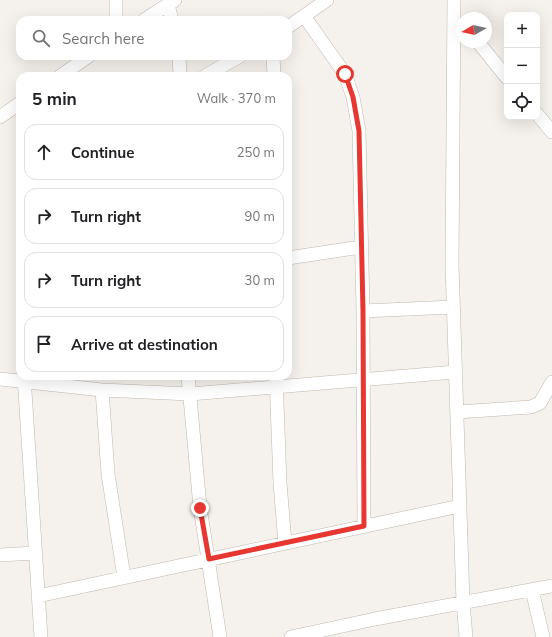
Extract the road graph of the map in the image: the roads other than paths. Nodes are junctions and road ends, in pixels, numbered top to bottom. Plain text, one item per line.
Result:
1 (116, 0) edge
2 (327, 0) edge
3 (454, 0) edge
4 (172, 2) edge
5 (457, 12) edge
6 (116, 16) edge
7 (150, 16) edge
8 (172, 16) edge
9 (304, 16) junction
10 (292, 24) edge
11 (457, 48) edge
12 (483, 48) edge
13 (83, 60) edge
14 (179, 60) edge
15 (233, 60) edge
16 (273, 60) edge
17 (66, 72) edge
18 (180, 72) edge
19 (212, 72) edge
20 (274, 72) edge
21 (504, 74) edge
22 (16, 106) edge
23 (0, 117) edge
24 (540, 118) edge
25 (552, 132) edge
26 (361, 247) junction
27 (292, 257) edge
28 (453, 306) junction
29 (363, 311) junction
30 (455, 372) junction
31 (0, 379) edge
32 (16, 379) edge
33 (24, 380) edge
34 (31, 380) edge
35 (188, 380) edge
36 (276, 381) edge
37 (364, 381) junction
38 (552, 382) edge
39 (102, 390) junction
40 (190, 394) junction
41 (457, 412) junction
42 (460, 506) junction
43 (364, 526) junction
44 (285, 543) junction
45 (35, 553) junction
46 (0, 556) edge
47 (209, 559) junction
48 (124, 577) junction
49 (552, 586) edge
50 (532, 590) junction
51 (38, 596) junction
52 (463, 602) junction
53 (41, 637) edge
54 (220, 637) edge
55 (291, 637) edge
56 (466, 637) edge
57 (543, 637) edge

1 - 6 street
2 - 9 street
3 - 5 street
4 - 7 street
4 - 8 street
9 - 10 street
9 - 26 street
11 - 28 street
12 - 21 street
13 - 17 street
14 - 18 street
15 - 19 street
16 - 20 street
22 - 23 street
24 - 25 street
26 - 27 street
26 - 29 street
28 - 29 street
28 - 30 street
29 - 37 street
30 - 37 street
30 - 41 street
31 - 32 street
33 - 45 street
34 - 39 street
35 - 40 street
36 - 37 street
36 - 40 street
36 - 44 street
37 - 43 street
38 - 41 street
39 - 40 street
39 - 48 street
40 - 47 street
41 - 42 street
42 - 43 street
42 - 52 street
43 - 44 street
44 - 47 street
45 - 46 street
45 - 51 street
47 - 48 street
47 - 54 street
48 - 51 street
49 - 50 street
50 - 52 street
50 - 57 street
51 - 53 street
52 - 55 street
52 - 56 street

